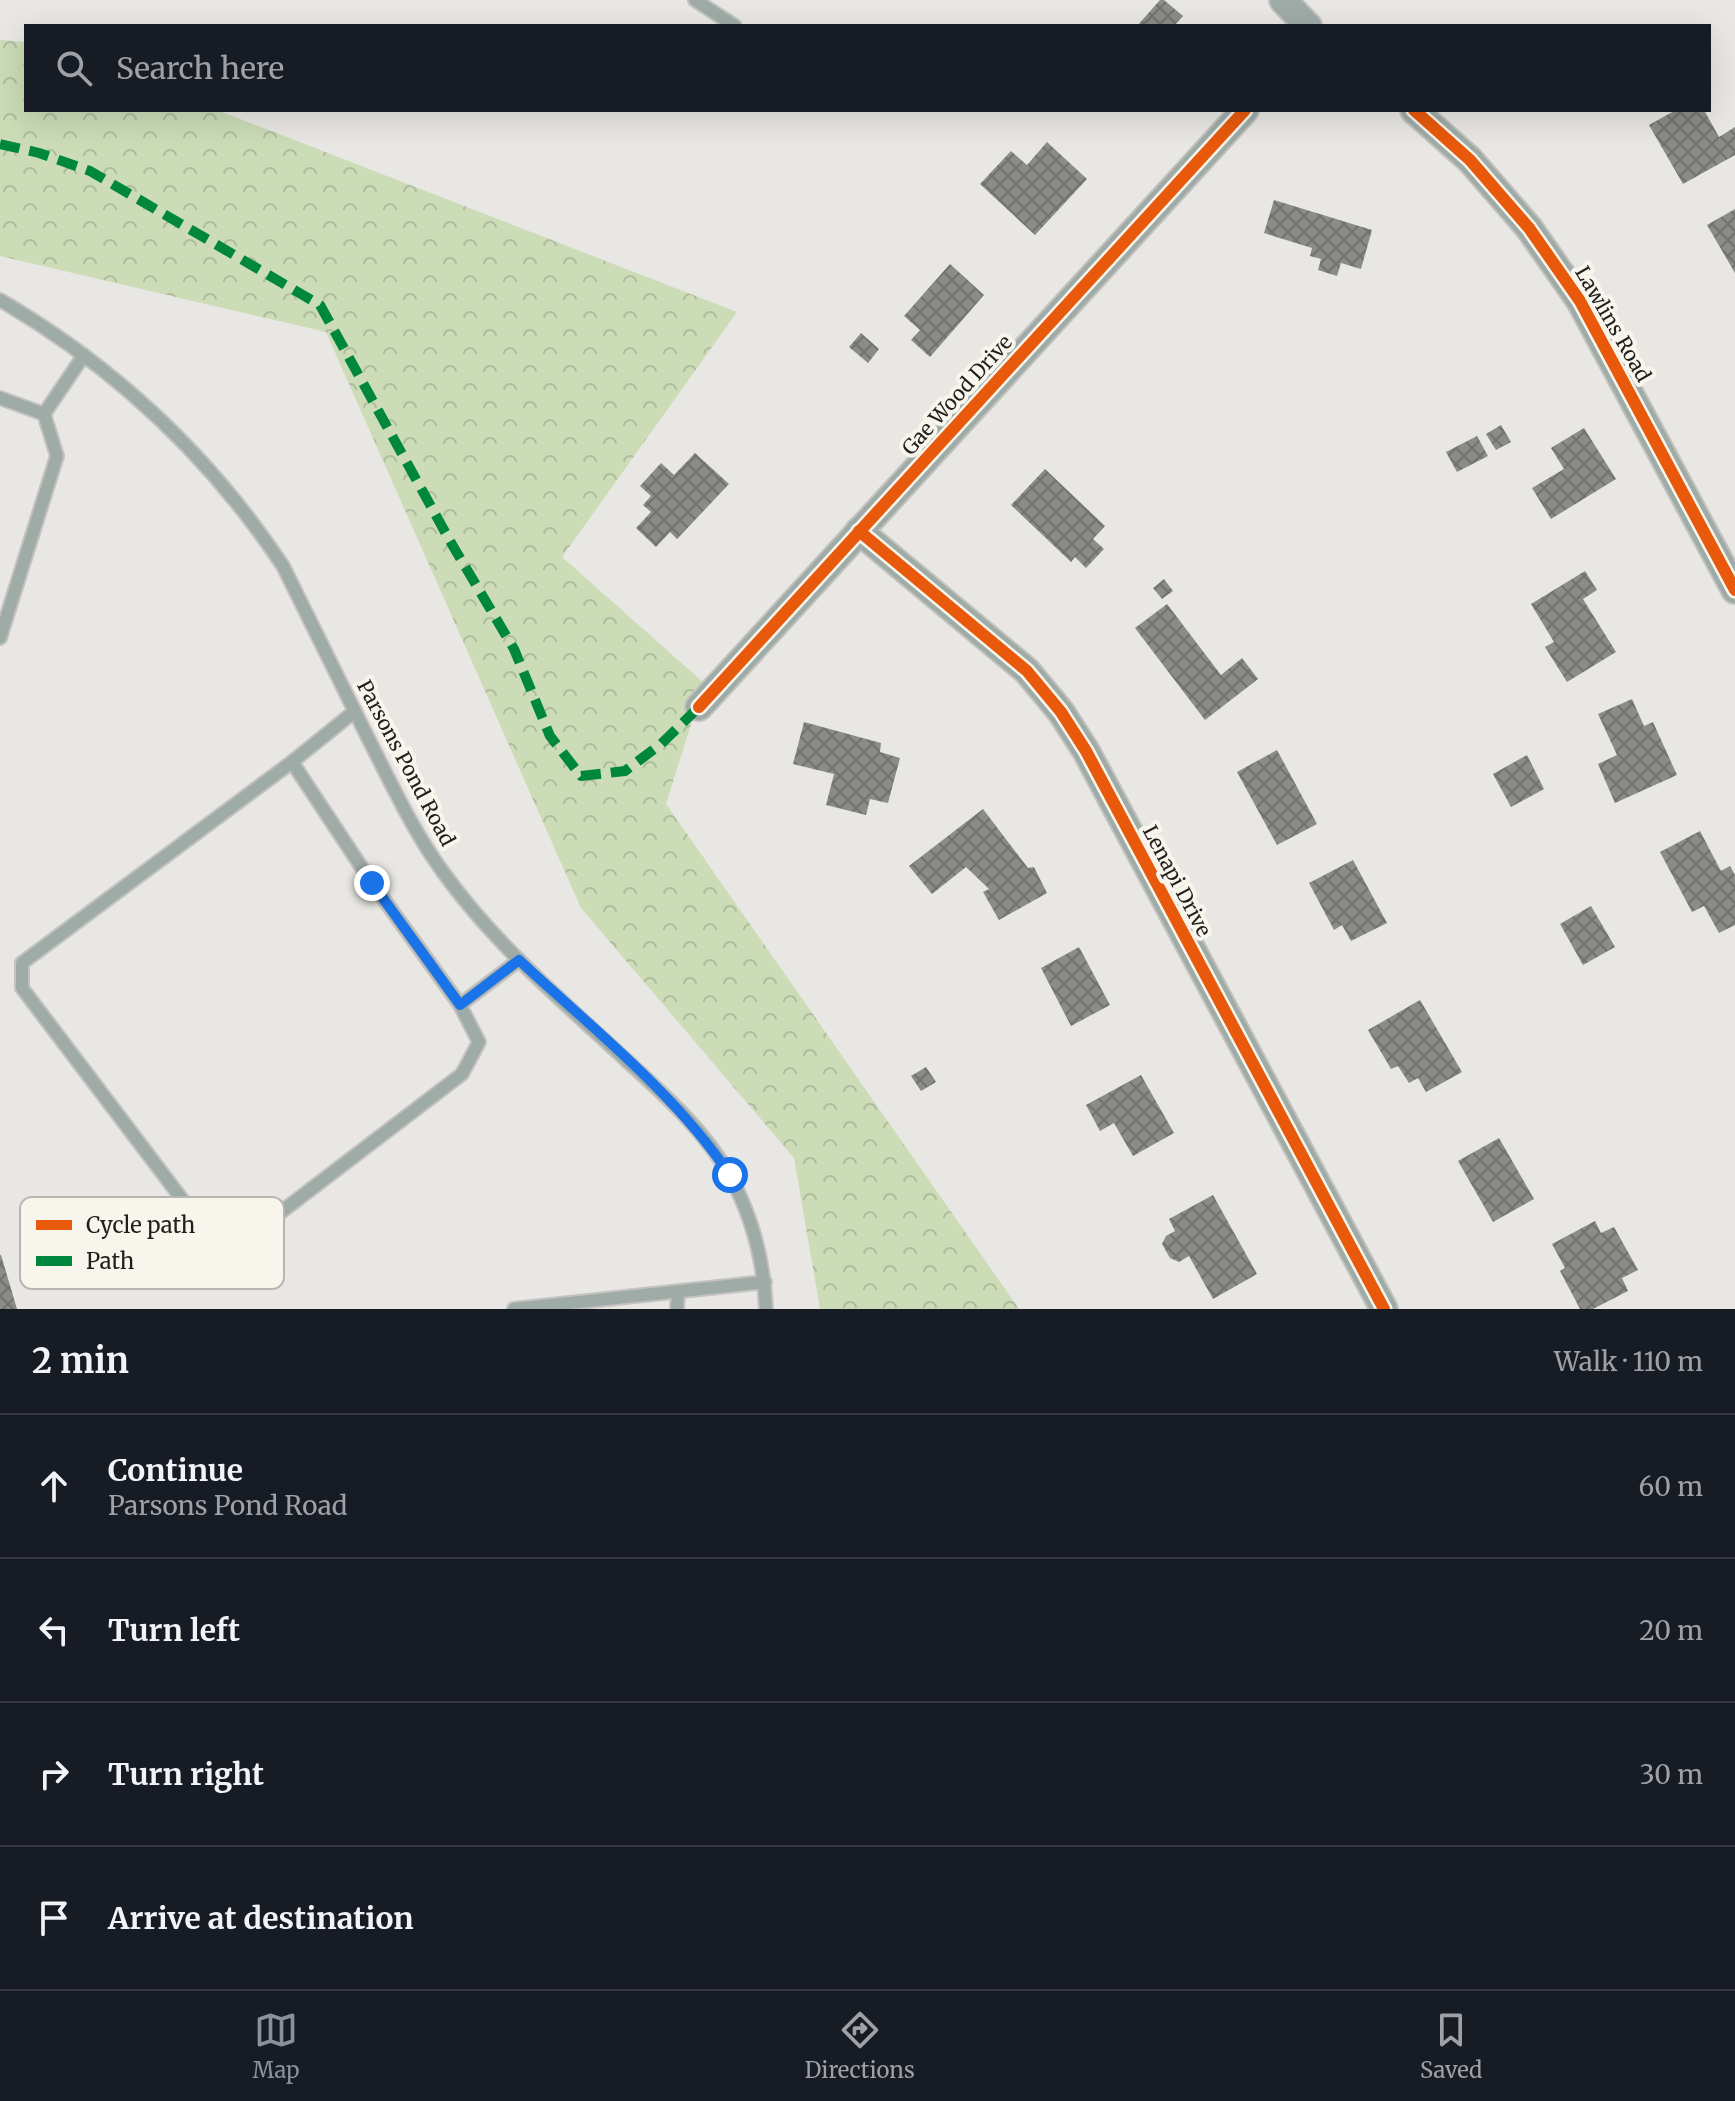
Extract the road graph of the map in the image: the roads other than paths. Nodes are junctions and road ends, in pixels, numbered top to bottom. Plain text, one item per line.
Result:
1 (695, 0) edge
2 (1283, 0) edge
3 (732, 24) edge
4 (1306, 24) edge
5 (1243, 112) edge
6 (1416, 112) edge
7 (0, 300) edge
8 (84, 355) junction
9 (0, 398) edge
10 (44, 414) junction
11 (859, 531) junction
12 (1735, 590) edge
13 (0, 638) edge
14 (699, 707) dead end
15 (355, 711) junction
16 (292, 762) junction
17 (519, 960) junction
18 (460, 1005) junction
19 (180, 1197) edge
20 (284, 1210) edge
21 (765, 1282) junction
22 (678, 1292) junction
23 (514, 1309) edge
24 (677, 1309) edge
25 (766, 1309) edge
26 (1384, 1309) edge

1 - 3 lane
2 - 4 street
5 - 11 street, Gae Wood Drive
6 - 12 street, Lawlins Road
7 - 8 lane, Parsons Pond Road
8 - 10 lane
8 - 15 lane, Parsons Pond Road
9 - 10 lane
10 - 13 lane
11 - 14 street, Gae Wood Drive
11 - 26 street, Lenapi Drive
15 - 16 lane
15 - 17 lane, Parsons Pond Road
16 - 18 lane
16 - 19 lane
17 - 18 lane
17 - 21 lane, Parsons Pond Road
18 - 20 lane
21 - 22 lane
21 - 25 lane, Parsons Pond Road
22 - 23 lane
22 - 24 lane

